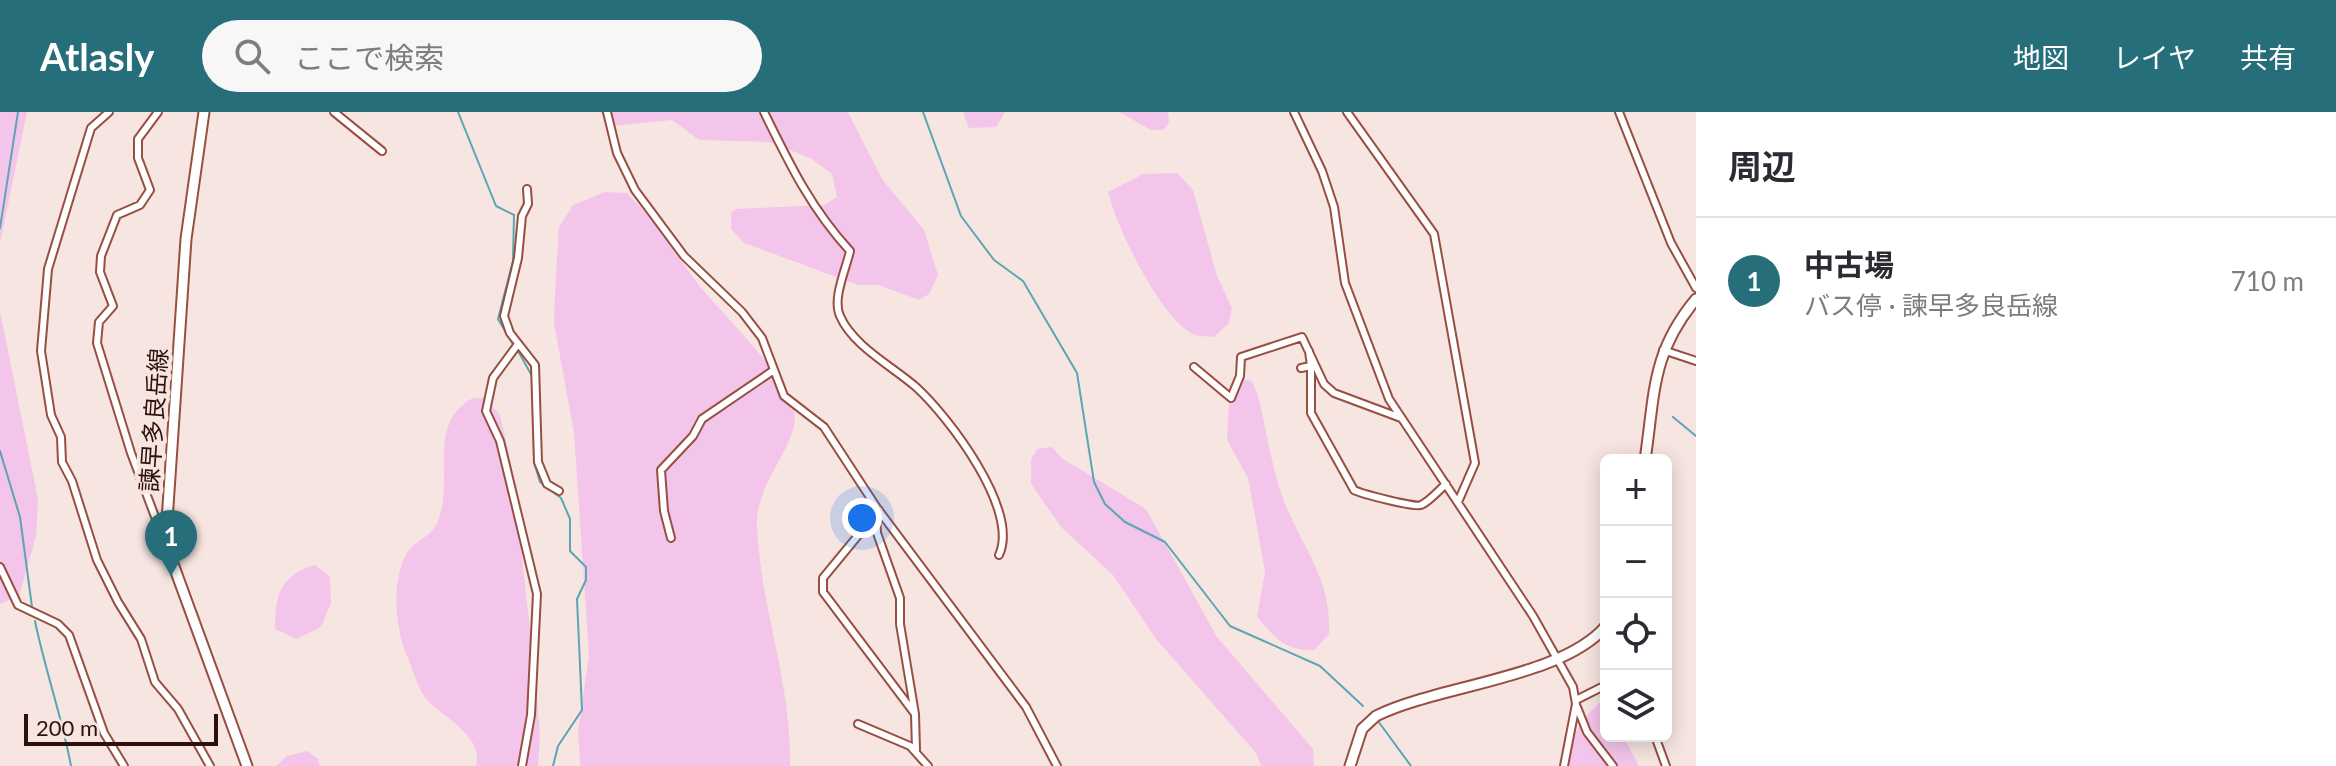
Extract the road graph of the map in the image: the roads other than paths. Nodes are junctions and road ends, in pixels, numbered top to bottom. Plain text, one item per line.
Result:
1 (109, 112) edge
2 (158, 112) edge
3 (204, 112) edge
4 (334, 112) edge
5 (607, 112) edge
6 (764, 112) edge
7 (1294, 112) edge
8 (1347, 112) edge
9 (1619, 112) edge
10 (382, 151) dead end
11 (527, 189) dead end
12 (1695, 287) edge
13 (1696, 299) edge
14 (518, 344) junction
15 (1309, 347) junction
16 (1663, 350) junction
17 (1696, 361) edge
18 (1311, 366) junction
19 (1194, 367) dead end
20 (1301, 368) dead end
21 (774, 370) junction
22 (1401, 418) junction
23 (1646, 454) edge
24 (1446, 484) junction
25 (559, 491) dead end
26 (1458, 502) junction
27 (877, 512) junction
28 (168, 538) junction
29 (671, 538) dead end
30 (999, 555) dead end
31 (0, 567) edge
32 (1600, 632) edge
33 (1558, 658) junction
34 (1600, 688) edge
35 (1576, 702) junction
36 (915, 714) junction
37 (858, 724) dead end
38 (1657, 742) edge
39 (916, 750) junction
40 (929, 765) edge
41 (124, 766) edge
42 (210, 766) edge
43 (247, 766) edge
44 (522, 766) edge
45 (1057, 766) edge
46 (1350, 766) edge
47 (1564, 766) edge
48 (1613, 766) edge
49 (1666, 766) edge

1 - 42 street
2 - 28 street
3 - 28 main road, 諫早多良岳線
4 - 10 street
5 - 21 street
6 - 30 street
7 - 22 street
8 - 26 street
9 - 12 street
11 - 14 street
13 - 16 main road
14 - 25 street
14 - 44 street
15 - 18 street
15 - 19 street
15 - 22 street
16 - 17 street
16 - 23 main road
18 - 20 street
18 - 24 street
21 - 27 street
21 - 29 street
22 - 24 street
24 - 26 street
26 - 33 street
27 - 36 street
27 - 36 street
27 - 45 street
28 - 43 main road, 諫早多良岳線
31 - 41 street
32 - 33 main road
33 - 35 street
33 - 46 main road
34 - 35 street
35 - 47 street
35 - 48 street
36 - 39 street
37 - 39 street
38 - 49 street
39 - 40 street

